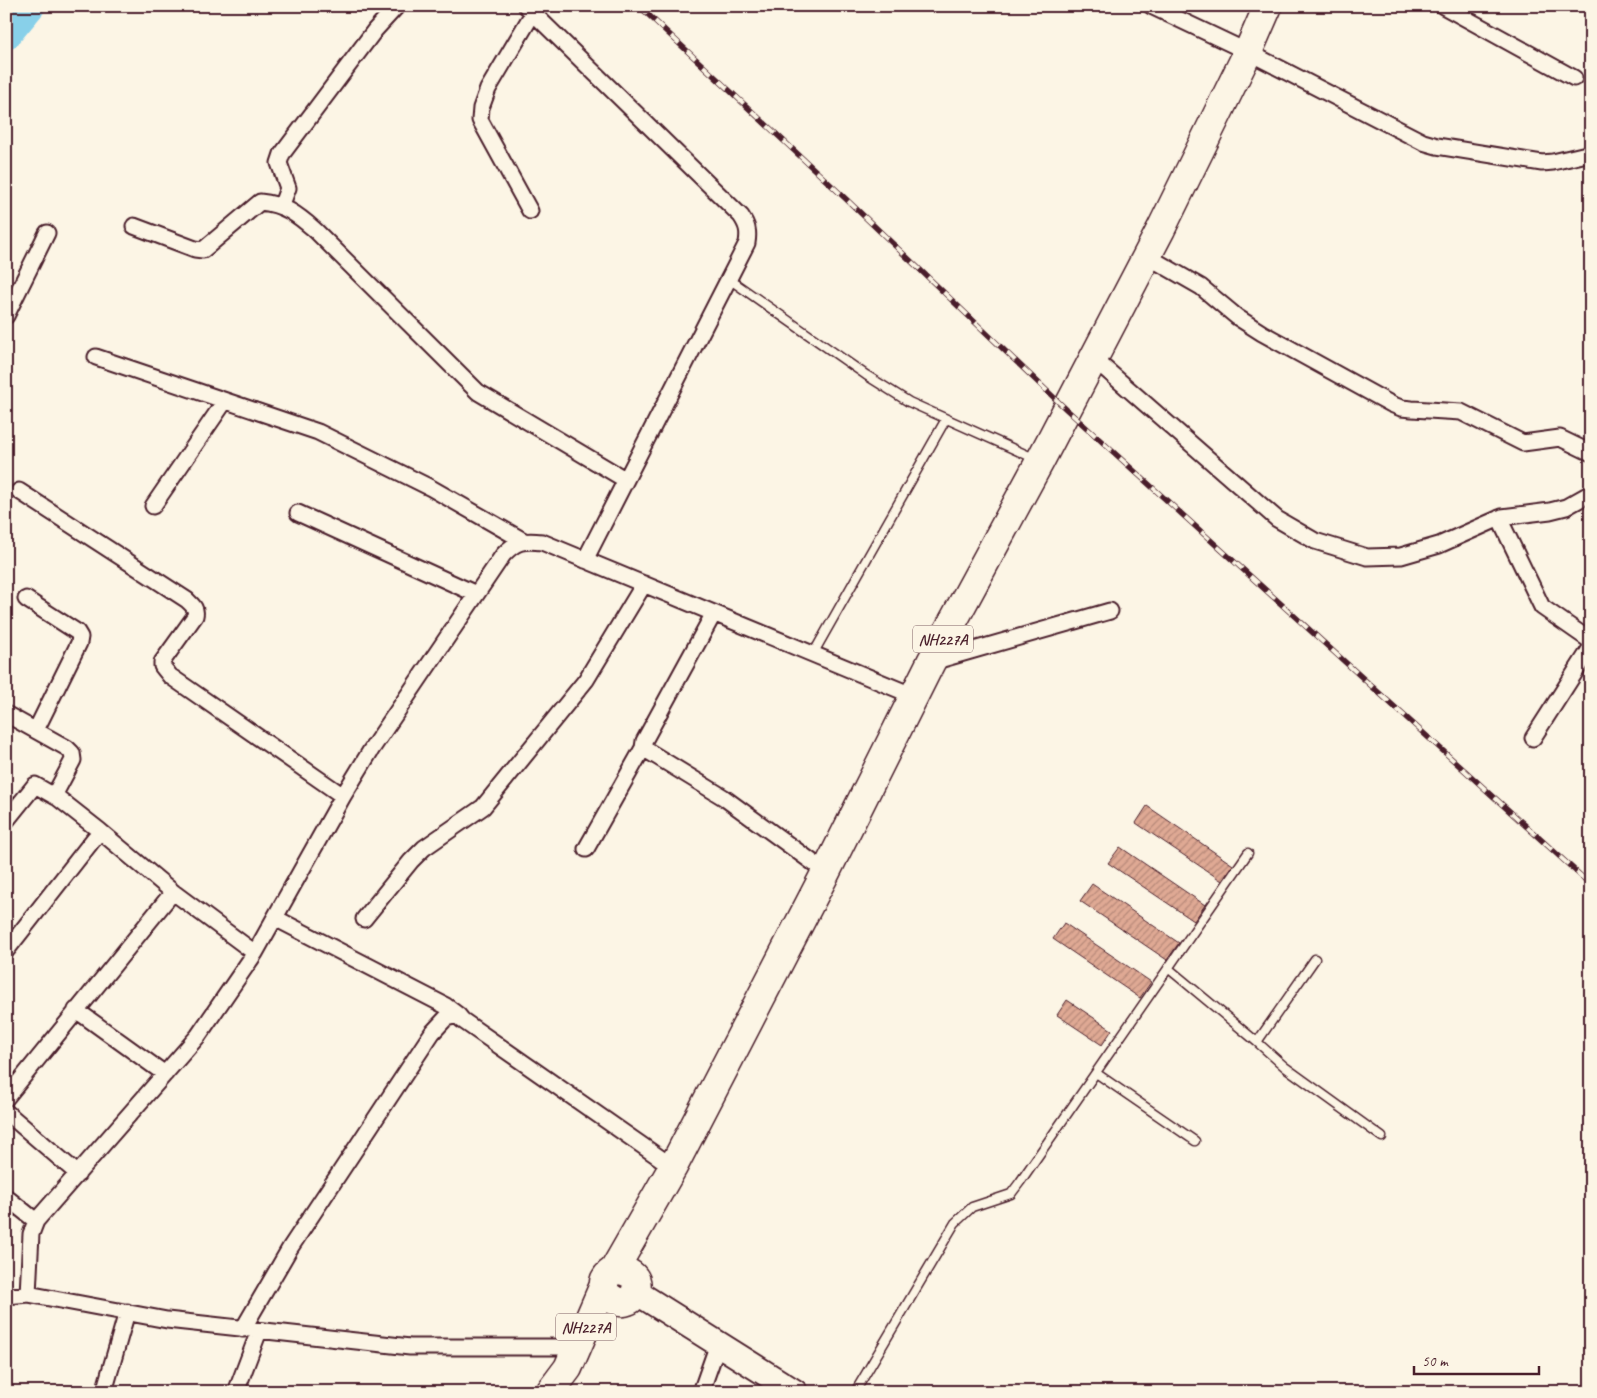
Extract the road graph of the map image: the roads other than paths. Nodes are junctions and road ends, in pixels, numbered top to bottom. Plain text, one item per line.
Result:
1 (397, 6) edge
2 (1151, 6) edge
3 (1268, 6) edge
4 (1443, 6) edge
5 (530, 10) edge
6 (1248, 52) junction
7 (1574, 78) dead end
8 (1591, 153) edge
9 (281, 207) junction
10 (530, 211) dead end
11 (134, 226) dead end
12 (47, 233) dead end
13 (1147, 256) junction
14 (729, 279) junction
15 (6, 316) edge
16 (96, 357) dead end
17 (1094, 358) junction
18 (225, 401) junction
19 (946, 419) junction
20 (1591, 453) edge
21 (1040, 461) junction
22 (626, 480) junction
23 (19, 491) dead end
24 (1591, 493) edge
25 (153, 506) dead end
26 (298, 513) dead end
27 (1499, 518) junction
28 (524, 541) junction
29 (585, 560) junction
30 (644, 584) junction
31 (476, 594) junction
32 (26, 599) dead end
33 (1110, 611) dead end
34 (714, 613) junction
35 (1590, 642) edge
36 (812, 654) junction
37 (931, 662) junction
38 (914, 696) junction
39 (6, 714) edge
40 (36, 730) junction
41 (1533, 738) dead end
42 (643, 748) junction
43 (343, 796) junction
44 (56, 797) junction
45 (6, 821) edge
46 (100, 831) junction
47 (586, 849) dead end
48 (1248, 853) dead end
49 (826, 872) junction
50 (173, 892) junction
51 (275, 918) junction
52 (364, 918) dead end
53 (6, 951) edge
54 (255, 953) junction
55 (1315, 958) dead end
56 (1168, 968) junction
57 (76, 1010) junction
58 (458, 1015) junction
59 (1258, 1042) junction
60 (1096, 1073) junction
61 (165, 1074) junction
62 (6, 1098) edge
63 (6, 1112) edge
64 (1382, 1137) dead end
65 (1195, 1141) dead end
66 (673, 1167) junction
67 (78, 1174) junction
68 (6, 1197) edge
69 (36, 1221) junction
70 (609, 1278) junction
71 (636, 1292) joint
72 (28, 1294) junction
73 (7, 1295) edge
74 (127, 1312) junction
75 (243, 1329) junction
76 (259, 1331) junction
77 (718, 1344) junction
78 (571, 1369) edge
79 (104, 1392) edge
80 (236, 1392) edge
81 (550, 1392) edge
82 (701, 1392) edge
83 (794, 1392) edge
84 (855, 1392) edge

1 - 9 street
2 - 6 street
3 - 6 highway, NH227A
4 - 7 street
5 - 10 street
5 - 14 street
6 - 8 street
6 - 13 highway, NH227A
9 - 11 street
9 - 22 street
12 - 15 street
13 - 17 highway, NH227A
13 - 20 street
14 - 19 lane
14 - 22 street
16 - 18 street
17 - 21 highway, NH227A
17 - 27 street
18 - 25 street
18 - 28 street
19 - 21 lane
19 - 36 lane
21 - 37 highway, NH227A
22 - 29 street
23 - 43 street
24 - 27 street
26 - 31 street
27 - 35 street
28 - 29 street
28 - 31 street
29 - 30 street
30 - 34 street
30 - 52 street
31 - 43 street
32 - 40 street
33 - 37 street
34 - 36 street
34 - 42 street
35 - 41 street
36 - 38 street
37 - 38 highway, NH227A
38 - 49 highway, NH227A
39 - 40 street
40 - 44 street
42 - 47 street
42 - 49 street
43 - 51 street
44 - 45 street
44 - 46 street
46 - 50 street
46 - 53 street
48 - 56 lane
49 - 66 highway, NH227A
50 - 54 street
50 - 57 street
51 - 54 street
51 - 58 street
54 - 61 street
55 - 59 lane
56 - 59 lane
56 - 60 lane
57 - 61 street
57 - 62 street
58 - 66 street
58 - 75 street
59 - 64 lane
60 - 65 lane
60 - 84 lane
61 - 67 street
63 - 67 street
66 - 70 highway, NH227A
67 - 69 street
68 - 69 street
69 - 72 street
70 - 71 highway
70 - 78 highway, NH227A
71 - 77 main road
72 - 73 street
72 - 74 street
74 - 75 street
74 - 79 street
75 - 76 street
76 - 78 street
76 - 80 street
77 - 82 street
77 - 83 main road
78 - 81 highway, NH227A

